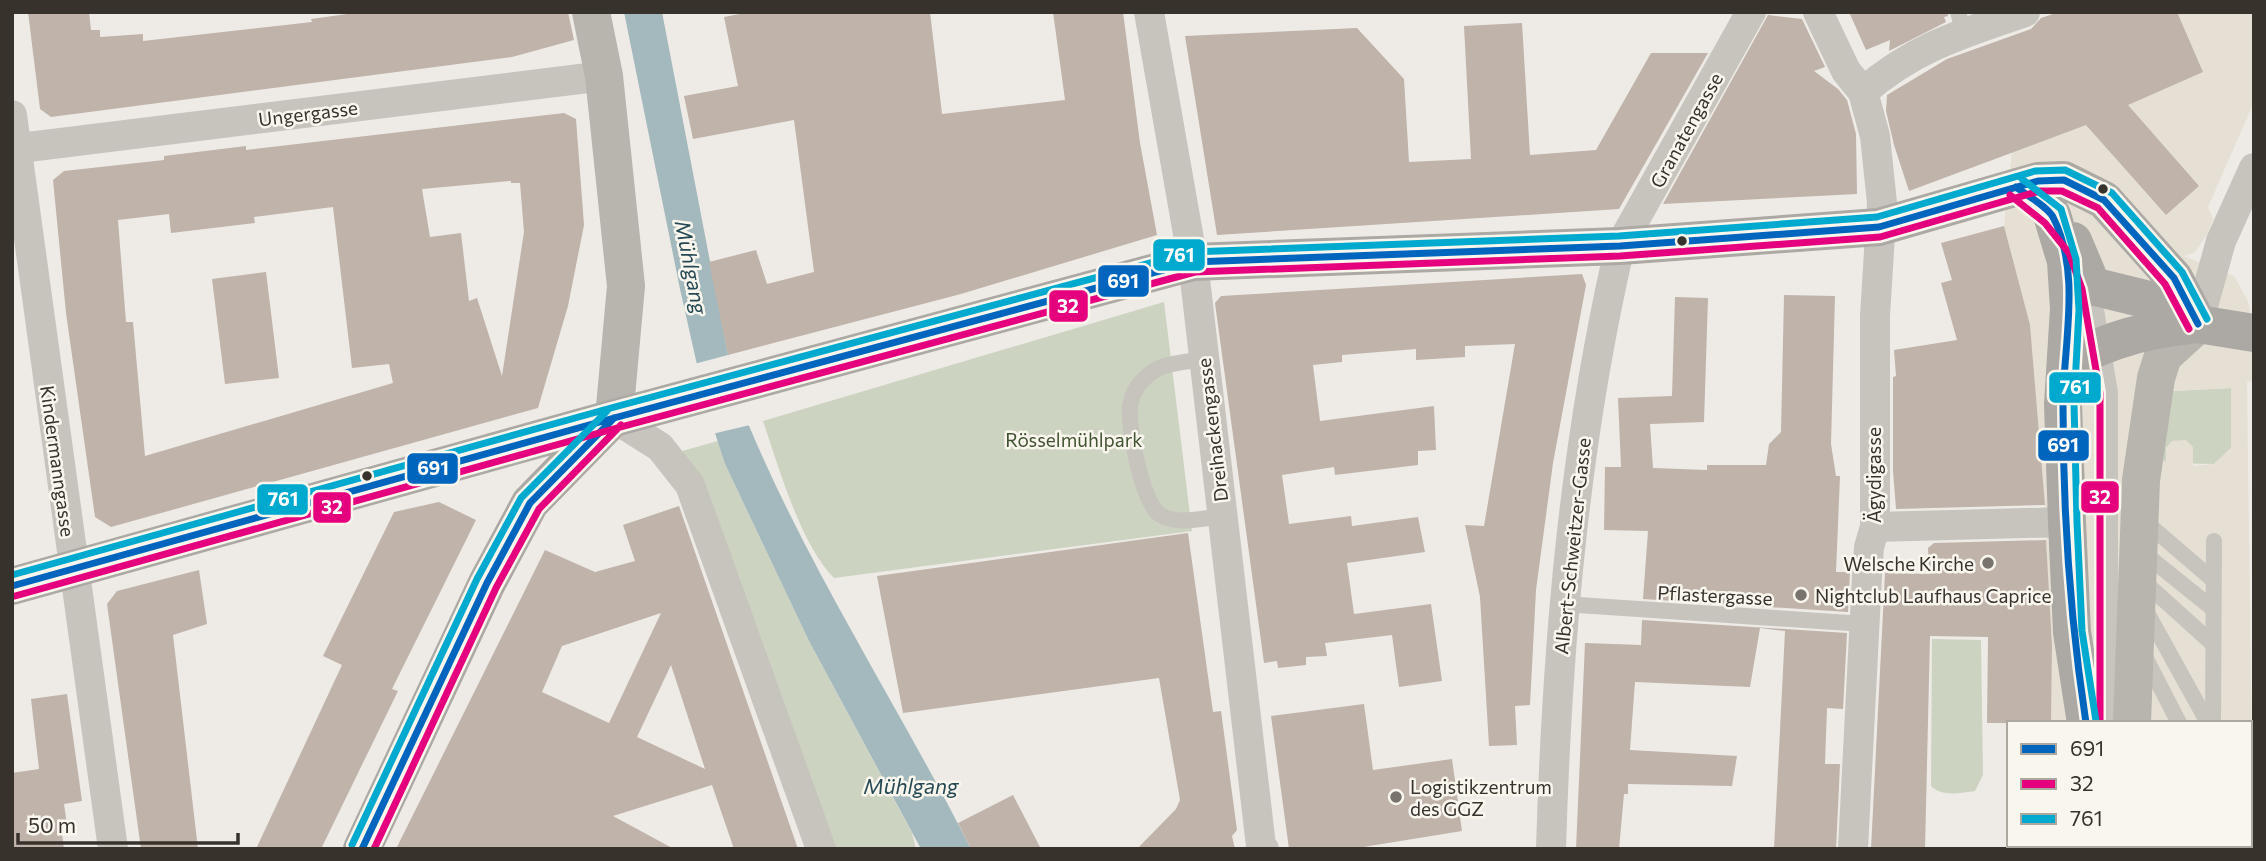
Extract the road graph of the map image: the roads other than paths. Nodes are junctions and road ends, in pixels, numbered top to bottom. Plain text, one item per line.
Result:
1 (591, 12) edge
2 (1149, 12) edge
3 (1751, 12) edge
4 (1818, 12) edge
5 (2025, 12) edge
6 (1961, 22) edge
7 (604, 76) junction
8 (1863, 92) junction
9 (12, 116) edge
10 (14, 149) edge
11 (2254, 168) edge
12 (2007, 190) junction
13 (2052, 215) junction
14 (1880, 227) junction
15 (1620, 246) junction
16 (1193, 262) junction
17 (2092, 286) junction
18 (2198, 324) junction
19 (2254, 333) edge
20 (2100, 344) junction
21 (1203, 359) junction
22 (2066, 363) junction
23 (614, 418) junction
24 (1222, 516) junction
25 (2067, 522) junction
26 (1875, 527) junction
27 (2214, 541) dead end
28 (2137, 558) junction
29 (72, 570) junction
30 (2212, 579) junction
31 (12, 586) edge
32 (1563, 604) junction
33 (2212, 608) junction
34 (1865, 624) junction
35 (2135, 637) junction
36 (2213, 644) junction
37 (2087, 721) edge
38 (2110, 721) edge
39 (2132, 721) edge
40 (2178, 721) edge
41 (2209, 721) edge
42 (2210, 721) edge
43 (1261, 848) edge
44 (1546, 848) edge
45 (113, 849) edge
46 (362, 849) edge
47 (821, 849) edge
48 (1853, 849) edge

1 - 7 main road
2 - 16 street, Dreihackengasse
3 - 15 street, Granatengasse
4 - 8 street
5 - 6 street
6 - 8 street
7 - 10 street, Ungergasse
7 - 23 main road
8 - 14 street, Ägydigasse
9 - 10 street, Kindermanngasse
10 - 29 street, Kindermanngasse
11 - 18 street
12 - 13 main road
12 - 14 main road
12 - 18 main road
13 - 17 main road
13 - 22 main road
14 - 15 main road
14 - 26 street, Ägydigasse
15 - 16 main road
15 - 32 street, Albert-Schweitzer-Gasse
16 - 21 street, Dreihackengasse
16 - 23 main road
17 - 18 main road
17 - 20 lane
18 - 19 main road
18 - 20 main road
18 - 28 main road
20 - 22 main road
20 - 38 lane
21 - 24 street, Dreihackengasse
21 - 24 lane
22 - 25 main road
23 - 29 main road
23 - 46 main road
23 - 47 street
24 - 43 street, Dreihackengasse
25 - 26 street
25 - 37 main road
26 - 34 street, Ägydigasse
27 - 30 lane
28 - 30 lane
28 - 33 lane
28 - 35 main road
28 - 36 lane
28 - 41 lane
29 - 31 main road
29 - 45 street, Kindermanngasse
30 - 33 lane
32 - 34 lane, Pflastergasse
32 - 44 street, Albert-Schweitzer-Gasse
33 - 36 lane
34 - 48 street, Ägydigasse
35 - 39 main road
35 - 40 lane
36 - 42 lane

